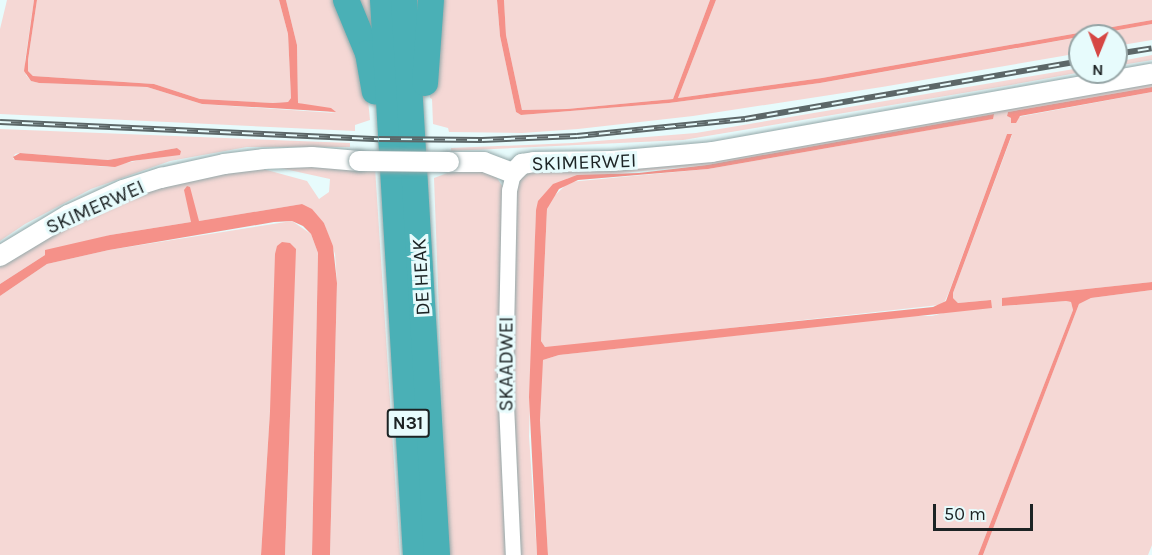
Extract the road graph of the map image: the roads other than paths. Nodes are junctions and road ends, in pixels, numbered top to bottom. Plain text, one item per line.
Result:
1 (346, 0) edge
2 (383, 0) edge
3 (404, 0) edge
4 (431, 0) edge
5 (1152, 74) edge
6 (513, 173) junction
7 (0, 256) edge
8 (411, 290) junction
9 (416, 555) edge
10 (437, 555) edge
11 (513, 555) edge

1 - 8 highway, N31
2 - 8 highway, DE HEAK / N31
3 - 8 highway, DE HEAK / N31
4 - 8 highway, N31
5 - 6 street, SKIMERWEI
6 - 7 street, SKIMERWEI, bridge
6 - 11 street, SKAADWEI
8 - 9 highway, DE HEAK / N31
8 - 10 highway, DE HEAK / N31

